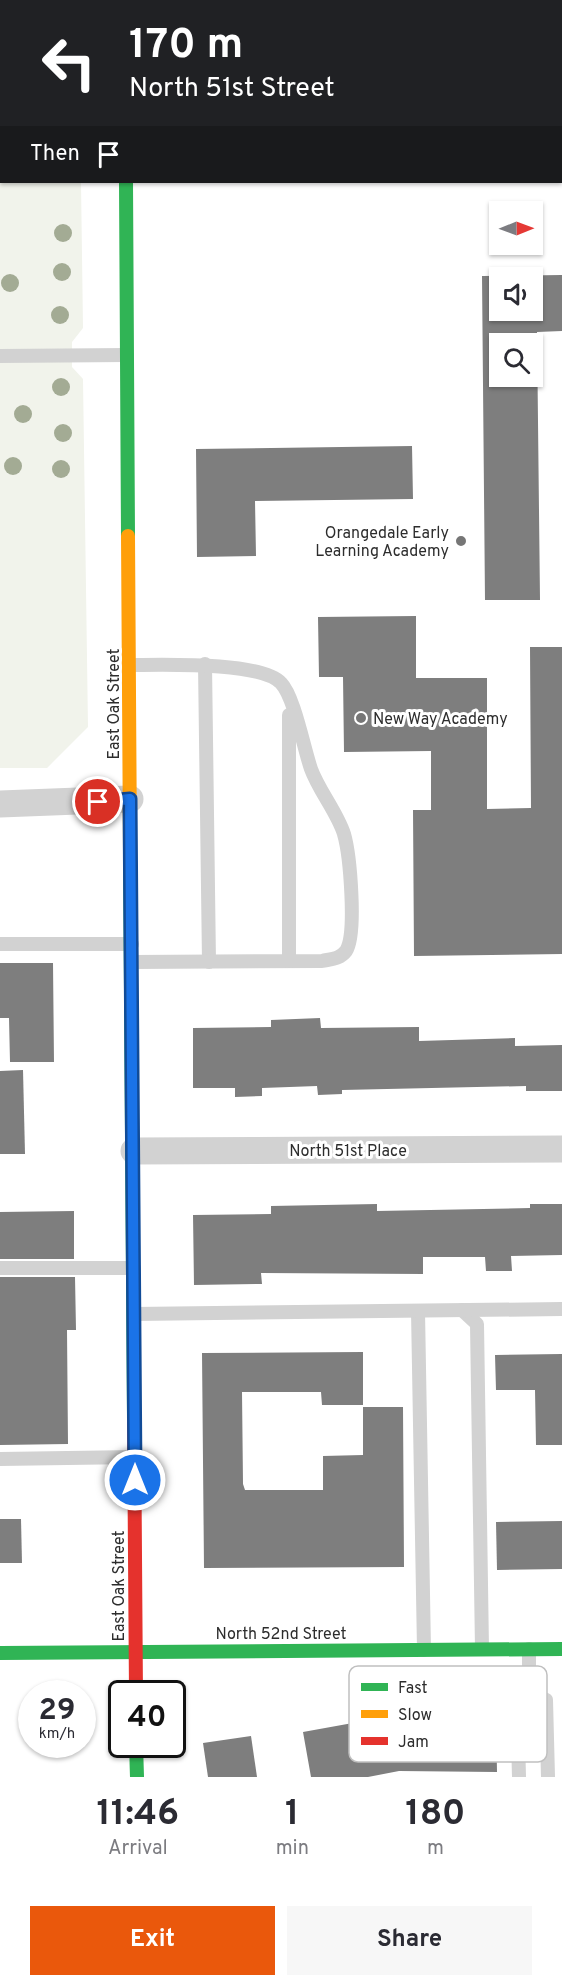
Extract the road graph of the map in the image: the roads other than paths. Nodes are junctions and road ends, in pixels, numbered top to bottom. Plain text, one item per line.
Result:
1 (126, 183) edge
2 (128, 355) junction
3 (0, 356) edge
4 (206, 664) junction
5 (129, 665) junction
6 (289, 700) junction
7 (130, 799) junction
8 (0, 804) edge
9 (0, 944) edge
10 (132, 944) junction
11 (289, 961) junction
12 (132, 962) junction
13 (209, 962) junction
14 (562, 1149) edge
15 (134, 1150) junction
16 (0, 1268) edge
17 (134, 1268) junction
18 (562, 1309) edge
19 (462, 1310) junction
20 (418, 1311) junction
21 (134, 1314) junction
22 (135, 1457) junction
23 (0, 1459) edge
24 (482, 1649) junction
25 (529, 1649) junction
26 (562, 1649) edge
27 (424, 1650) junction
28 (135, 1652) junction
29 (0, 1653) edge
30 (529, 1666) edge
31 (136, 1680) edge
32 (547, 1738) edge
33 (136, 1758) edge
34 (519, 1762) edge
35 (137, 1777) edge
36 (519, 1777) edge
37 (548, 1777) edge

1 - 2 street, East Oak Street
2 - 3 lane
2 - 5 street, East Oak Street
4 - 5 lane
4 - 6 lane
4 - 13 lane
5 - 7 street, East Oak Street
6 - 11 lane
6 - 11 lane
7 - 8 street
7 - 10 street, East Oak Street
9 - 10 lane
10 - 12 street, East Oak Street
11 - 13 lane
12 - 13 lane
12 - 15 street, East Oak Street
14 - 15 street, North 51st Place
15 - 17 street, East Oak Street
16 - 17 lane
17 - 21 street, East Oak Street
18 - 19 lane
19 - 20 lane
19 - 24 lane
20 - 21 lane
20 - 27 lane
21 - 22 street, East Oak Street
22 - 23 lane
22 - 28 street, East Oak Street
24 - 25 street, North 52nd Street
24 - 27 street, North 52nd Street
25 - 26 street, North 52nd Street
25 - 30 lane
27 - 28 street, North 52nd Street
28 - 29 street, North 52nd Street
28 - 31 street, East Oak Street
32 - 37 lane
33 - 35 street
34 - 36 lane

